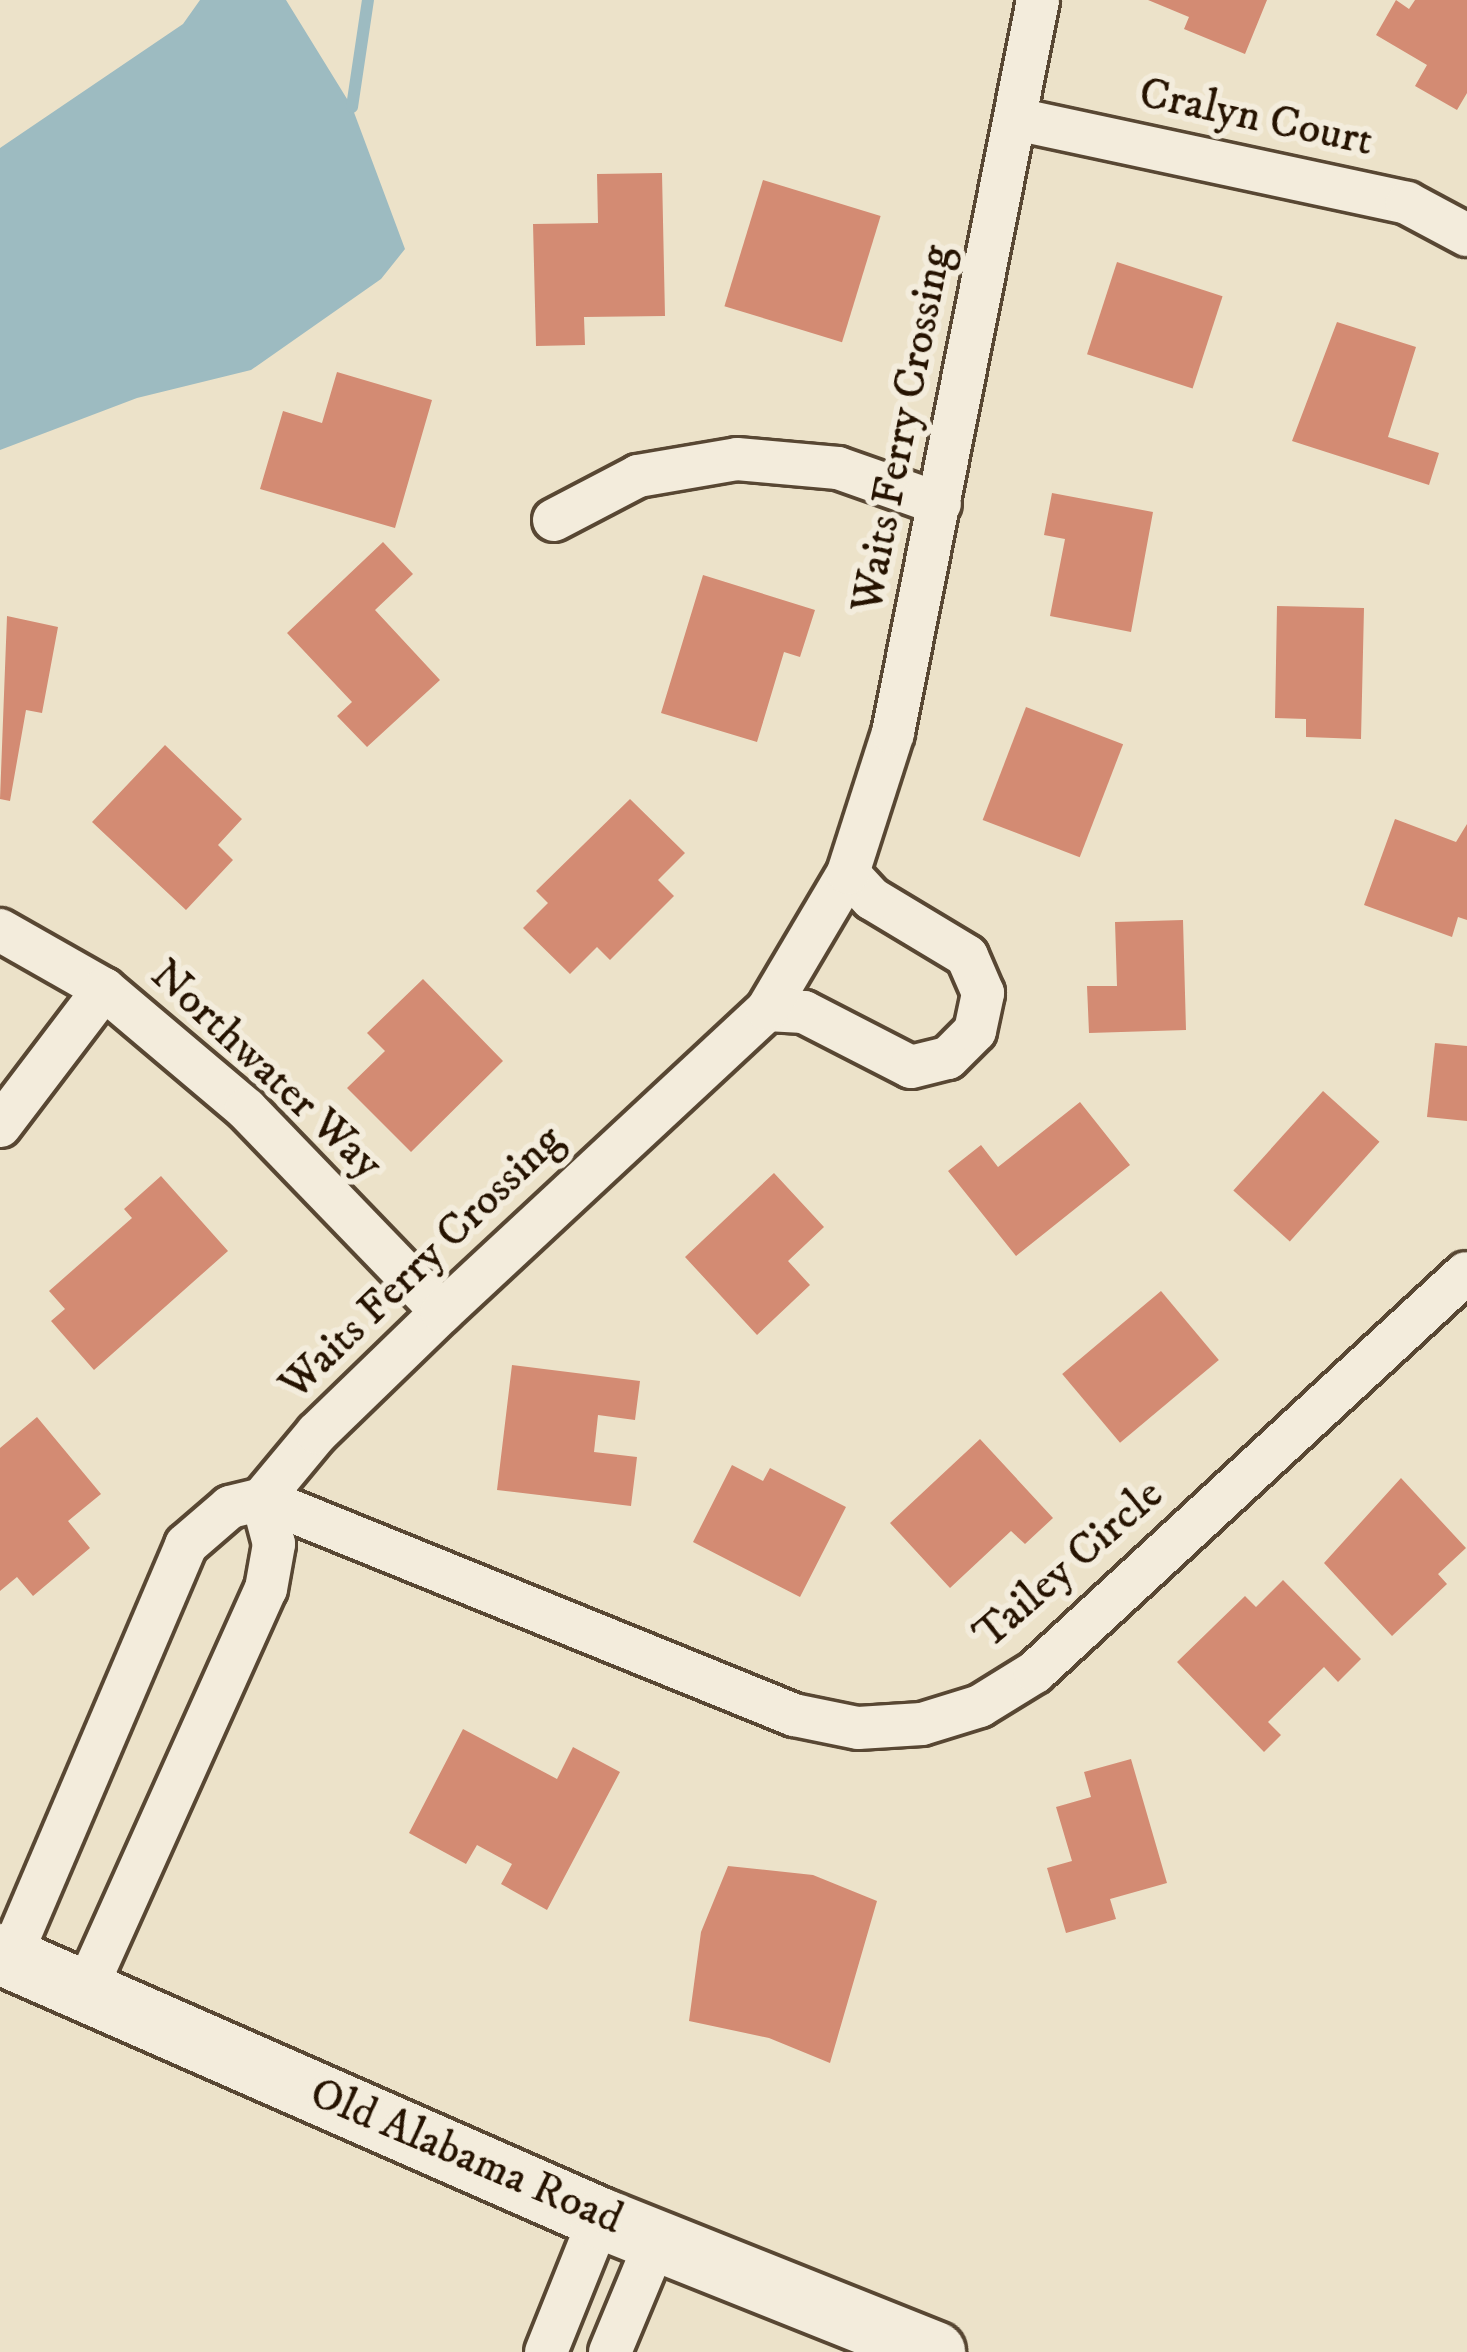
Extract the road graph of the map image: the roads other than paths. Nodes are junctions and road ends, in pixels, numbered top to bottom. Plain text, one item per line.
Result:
1 (1038, 0) edge
2 (1016, 119) junction
3 (1467, 235) edge
4 (940, 504) junction
5 (554, 520) dead end
6 (848, 873) junction
7 (0, 931) edge
8 (104, 989) junction
9 (767, 1010) junction
10 (0, 1126) edge
11 (1466, 1273) edge
12 (442, 1312) junction
13 (262, 1499) junction
14 (5, 1956) edge
15 (86, 1991) junction
16 (600, 2218) junction
17 (657, 2240) junction
18 (546, 2352) edge
19 (610, 2352) edge
20 (935, 2352) edge

1 - 2 street, Waits Ferry Crossing
2 - 3 street, Cralyn Court
2 - 4 street, Waits Ferry Crossing
4 - 5 street
4 - 6 street, Waits Ferry Crossing
6 - 9 street, Waits Ferry Crossing
6 - 9 street
7 - 8 street, Northwater Way
8 - 10 street
8 - 12 street, Northwater Way
9 - 12 street, Waits Ferry Crossing
11 - 13 street, Tailey Circle
12 - 13 street, Waits Ferry Crossing
13 - 14 street, Waits Ferry Crossing
13 - 15 street
14 - 15 main road, Old Alabama Road
15 - 16 main road, Old Alabama Road
16 - 17 main road, Old Alabama Road
16 - 18 street
17 - 19 street
17 - 20 main road, Old Alabama Road

